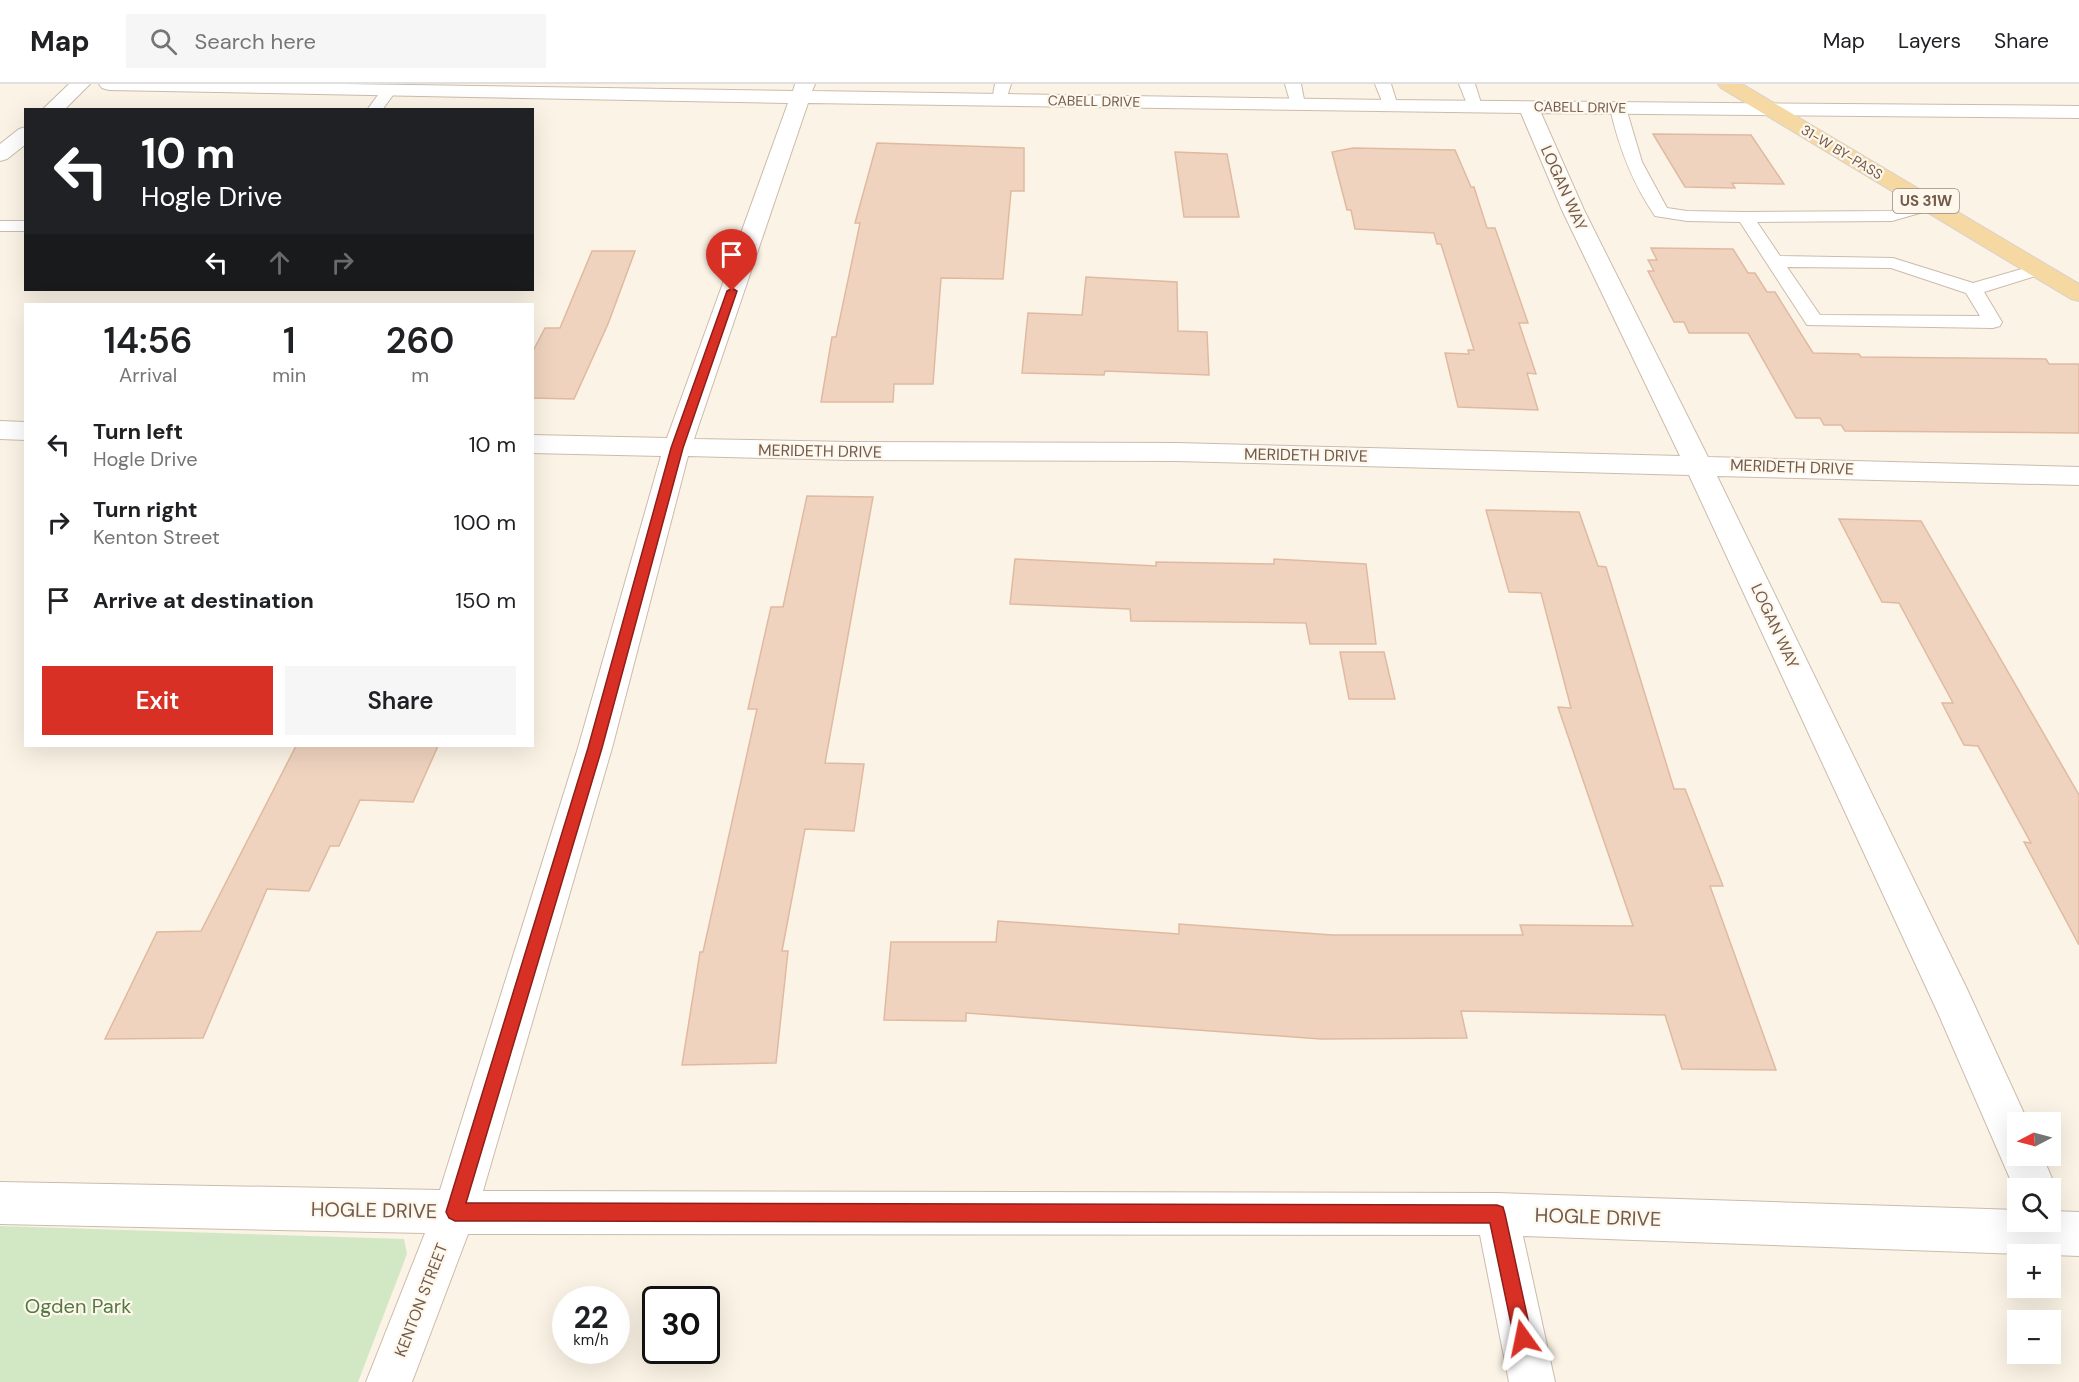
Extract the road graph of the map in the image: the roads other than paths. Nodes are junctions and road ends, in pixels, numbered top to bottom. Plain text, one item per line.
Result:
1 (80, 84) edge
2 (109, 84) edge
3 (1293, 84) edge
4 (1383, 84) edge
5 (1467, 84) edge
6 (1728, 84) edge
7 (803, 90) edge
8 (388, 91) junction
9 (1948, 91) dead end
10 (1001, 92) edge
11 (1297, 105) junction
12 (1390, 106) junction
13 (1474, 106) junction
14 (1528, 106) junction
15 (54, 108) edge
16 (375, 108) edge
17 (1618, 108) junction
18 (1772, 110) junction
19 (1967, 110) junction
20 (2079, 112) edge
21 (24, 135) edge
22 (0, 155) edge
23 (1930, 204) junction
24 (1745, 217) junction
25 (0, 226) edge
26 (24, 226) edge
27 (1775, 261) junction
28 (2039, 269) junction
29 (1972, 289) junction
30 (2079, 294) edge
31 (0, 430) edge
32 (24, 431) edge
33 (534, 444) edge
34 (677, 448) junction
35 (1698, 465) junction
36 (2079, 476) edge
37 (2007, 1123) edge
38 (0, 1203) edge
39 (455, 1212) junction
40 (1497, 1214) junction
41 (2007, 1228) edge
42 (389, 1382) edge
43 (1532, 1382) edge

1 - 15 street
2 - 8 street, CABELL DRIVE
3 - 11 lane
4 - 12 lane
5 - 13 lane
6 - 18 main road, 31-W BY-PASS / US 31W
7 - 8 street, CABELL DRIVE
7 - 10 street, CABELL DRIVE
7 - 34 street, KENTON STREET
8 - 16 lane
9 - 19 street
10 - 11 street, CABELL DRIVE
11 - 12 street, CABELL DRIVE
12 - 13 street, CABELL DRIVE
13 - 14 street, CABELL DRIVE
14 - 17 street, CABELL DRIVE
14 - 35 street, LOGAN WAY
17 - 18 street, CABELL DRIVE
17 - 24 lane
18 - 19 street, CABELL DRIVE
18 - 23 main road, 31-W BY-PASS / US 31W
19 - 20 street, CABELL DRIVE
21 - 22 street
23 - 24 lane
23 - 28 main road, 31-W BY-PASS / US 31W
24 - 27 lane
25 - 26 lane
27 - 29 lane
27 - 29 lane
28 - 29 lane
28 - 30 main road, 31-W BY-PASS / US 31W
31 - 32 street
33 - 34 street, MERIDETH DRIVE
34 - 35 street, MERIDETH DRIVE
34 - 39 street, KENTON STREET
35 - 36 street, MERIDETH DRIVE
35 - 37 street, LOGAN WAY
38 - 39 street, HOGLE DRIVE
39 - 40 street, HOGLE DRIVE
39 - 42 street, KENTON STREET
40 - 41 street, HOGLE DRIVE
40 - 43 street

